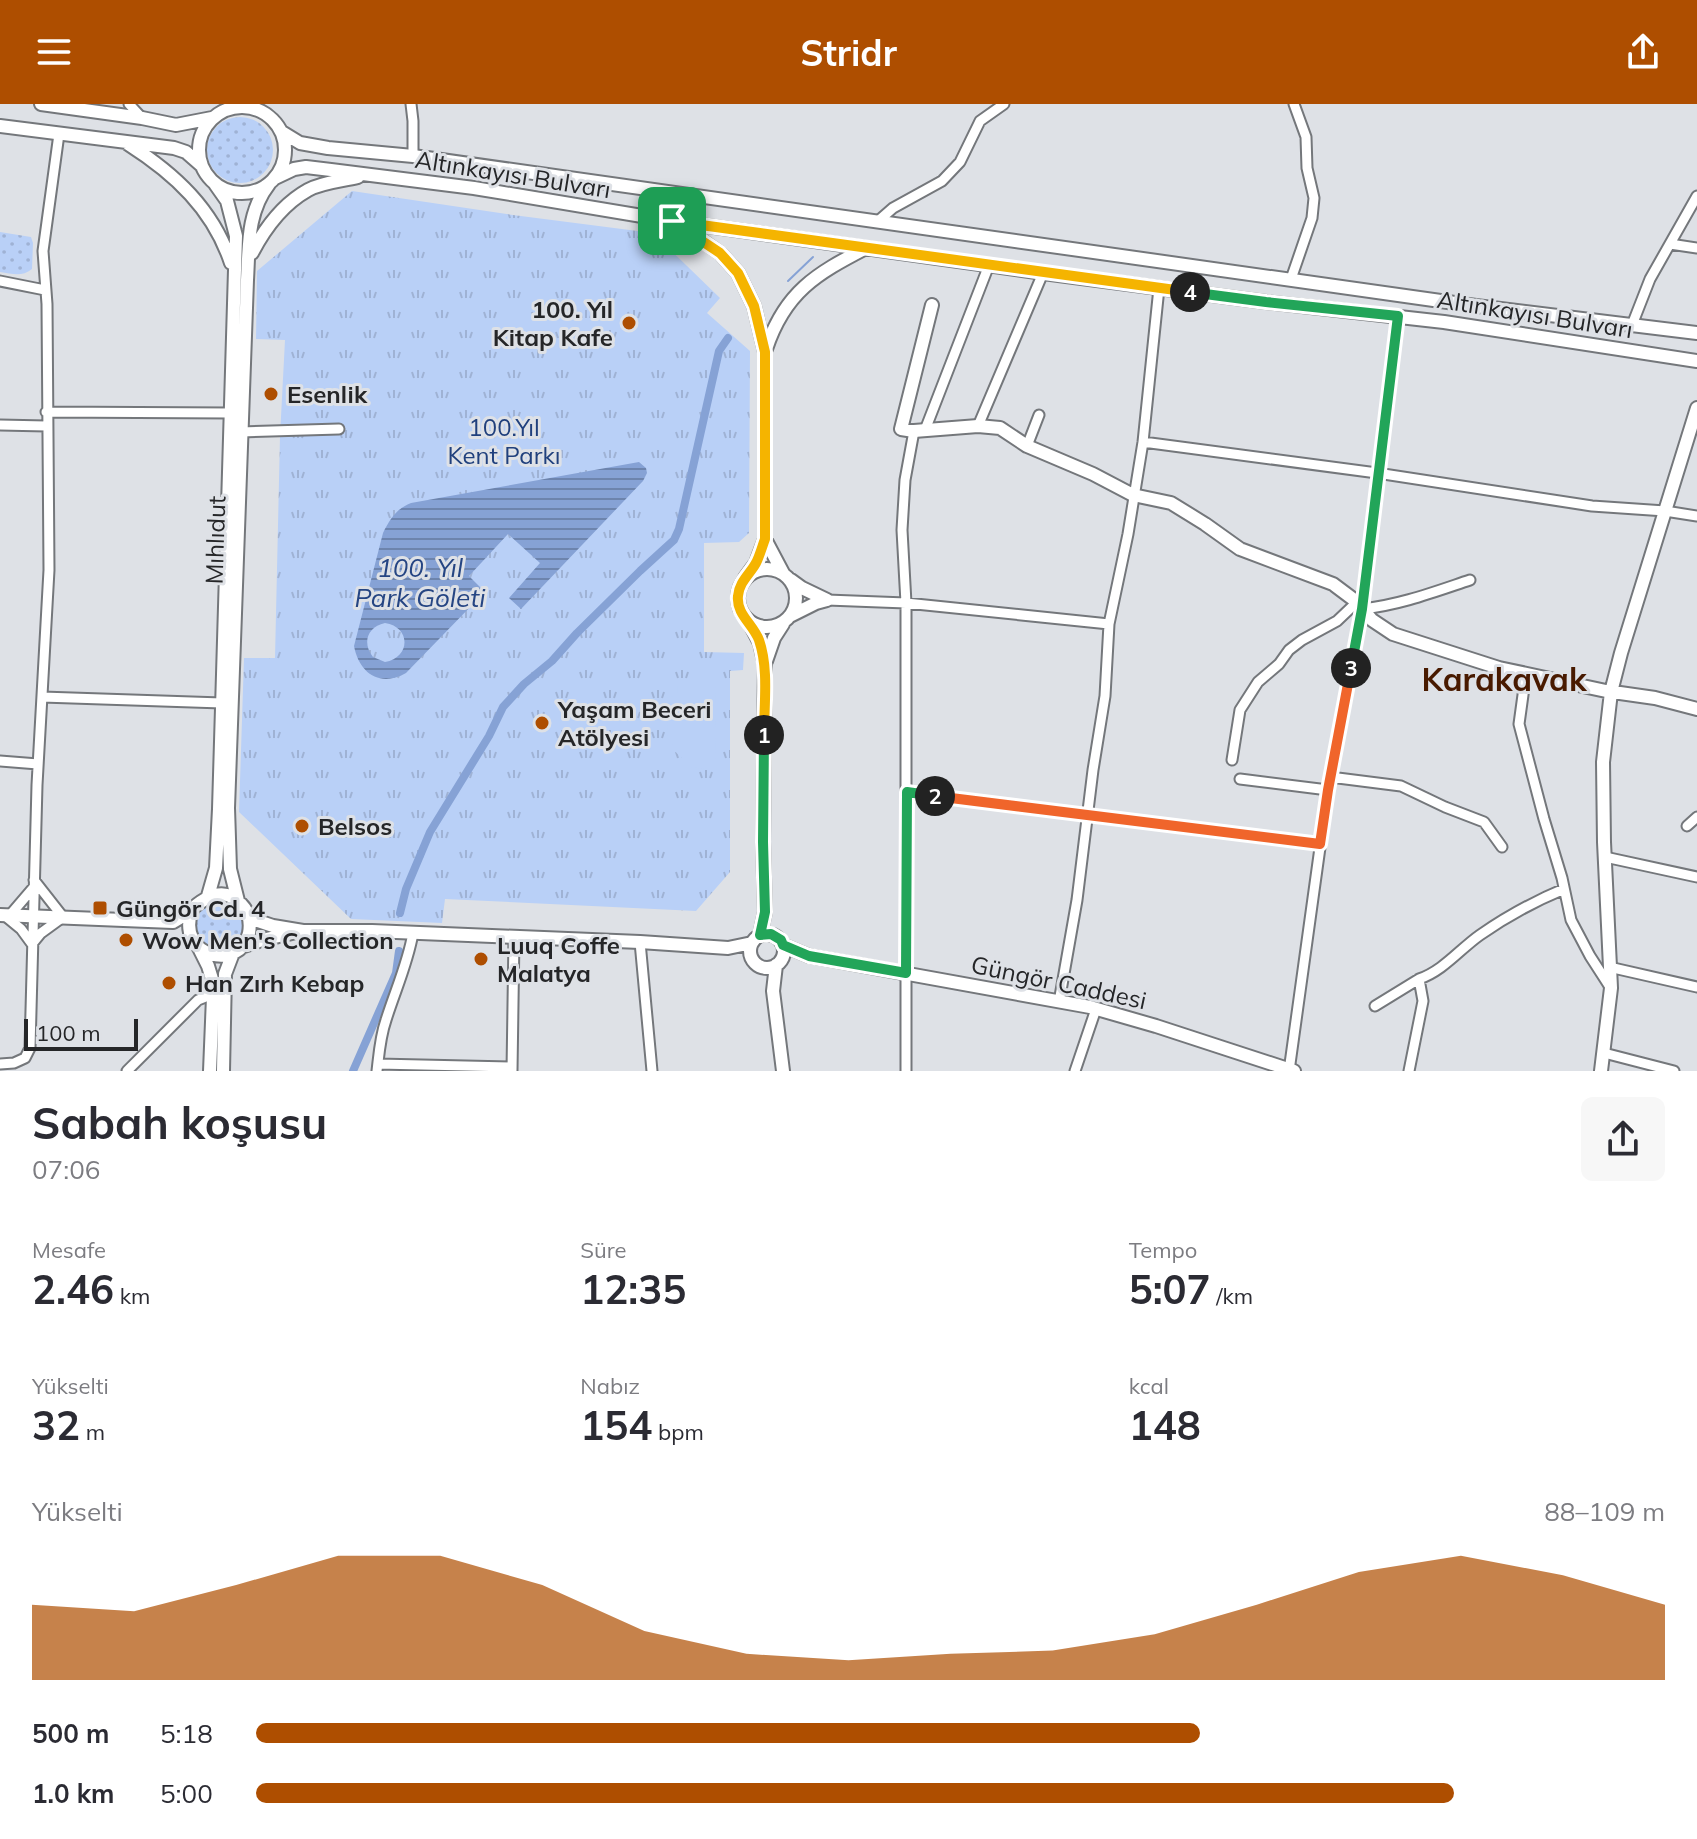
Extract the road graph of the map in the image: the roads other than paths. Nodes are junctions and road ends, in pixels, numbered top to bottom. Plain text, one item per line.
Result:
1 (41, 104) edge
2 (129, 104) edge
3 (411, 104) edge
4 (1004, 104) edge
5 (1294, 104) edge
6 (242, 105) edge
7 (142, 118) junction
8 (212, 118) junction
9 (0, 126) edge
10 (282, 132) junction
11 (59, 134) junction
12 (125, 142) junction
13 (413, 156) junction
14 (202, 167) junction
15 (369, 175) junction
16 (272, 181) junction
17 (215, 184) junction
18 (1697, 196) edge
19 (672, 221) junction
20 (877, 222) junction
21 (1670, 244) junction
22 (866, 248) junction
23 (1697, 248) edge
24 (248, 259) junction
25 (989, 265) junction
26 (234, 271) junction
27 (1043, 273) junction
28 (1291, 279) junction
29 (0, 281) edge
30 (1159, 288) junction
31 (45, 290) junction
32 (932, 305) dead end
33 (1476, 306) junction
34 (1398, 316) junction
35 (1422, 319) junction
36 (1632, 325) junction
37 (1697, 333) edge
38 (1546, 338) junction
39 (765, 352) junction
40 (1697, 361) edge
41 (1697, 408) edge
42 (46, 412) junction
43 (230, 413) junction
44 (1039, 415) dead end
45 (0, 425) edge
46 (46, 426) junction
47 (978, 426) junction
48 (339, 429) dead end
49 (920, 430) junction
50 (241, 432) junction
51 (1143, 442) junction
52 (1027, 446) junction
53 (1377, 473) junction
54 (1133, 495) junction
55 (1665, 511) junction
56 (1697, 516) edge
57 (765, 539) junction
58 (787, 576) junction
59 (745, 578) junction
60 (1470, 580) dead end
61 (827, 600) junction
62 (906, 603) junction
63 (1359, 606) junction
64 (787, 620) junction
65 (749, 622) junction
66 (1109, 624) junction
67 (765, 665) junction
68 (1526, 673) junction
69 (1611, 692) junction
70 (42, 697) junction
71 (222, 703) junction
72 (1697, 709) edge
73 (1232, 760) dead end
74 (0, 761) edge
75 (38, 764) junction
76 (1330, 777) junction
77 (1240, 779) dead end
78 (1328, 790) junction
79 (907, 792) junction
80 (1089, 816) junction
81 (1697, 817) edge
82 (1687, 826) dead end
83 (1320, 844) junction
84 (1502, 847) dead end
85 (1605, 857) junction
86 (1697, 877) edge
87 (34, 883) junction
88 (1564, 889) junction
89 (208, 896) junction
90 (238, 901) junction
91 (192, 910) junction
92 (765, 912) junction
93 (5, 915) edge
94 (34, 916) junction
95 (63, 917) junction
96 (249, 918) junction
97 (173, 922) junction
98 (303, 931) junction
99 (413, 933) junction
100 (514, 937) junction
101 (756, 939) junction
102 (780, 941) junction
103 (640, 942) junction
104 (195, 943) junction
105 (32, 944) junction
106 (728, 948) junction
107 (237, 950) junction
108 (809, 956) junction
109 (756, 963) junction
110 (778, 964) junction
111 (1609, 967) junction
112 (906, 973) junction
113 (1419, 979) junction
114 (1697, 987) edge
115 (1611, 988) junction
116 (773, 991) junction
117 (213, 994) junction
118 (1059, 1002) junction
119 (1375, 1006) dead end
120 (1096, 1009) junction
121 (1604, 1053) junction
122 (0, 1064) edge
123 (377, 1068) edge
124 (512, 1069) edge
125 (127, 1071) edge
126 (210, 1071) edge
127 (223, 1071) edge
128 (652, 1071) edge
129 (783, 1071) edge
130 (906, 1071) edge
131 (1075, 1071) edge
132 (1291, 1071) edge
133 (1409, 1071) edge
134 (1601, 1071) edge
135 (1674, 1071) edge

1 - 7 main road
2 - 7 street
3 - 13 street
4 - 20 street
5 - 28 street
6 - 8 main road
6 - 10 main road
7 - 8 main road
8 - 14 main road
9 - 11 main road
10 - 13 main road, Altınkayısı Bulvarı
10 - 16 main road
11 - 12 main road
11 - 31 street
12 - 14 main road
12 - 26 main road
13 - 20 main road, Altınkayısı Bulvarı
14 - 17 main road
15 - 16 main road, Altınkayısı Bulvarı
15 - 19 main road, Altınkayısı Bulvarı
15 - 24 main road
16 - 17 main road
16 - 24 main road, Mıhlıdut
17 - 26 main road, Mıhlıdut
18 - 21 street
19 - 22 main road, Altınkayısı Bulvarı
19 - 39 main road
20 - 28 main road, Altınkayısı Bulvarı
21 - 23 street
21 - 36 street
22 - 25 main road, Altınkayısı Bulvarı
22 - 39 main road
24 - 50 main road, Mıhlıdut
25 - 27 main road, Altınkayısı Bulvarı
25 - 49 street
26 - 43 main road, Mıhlıdut
27 - 30 main road, Altınkayısı Bulvarı
27 - 47 street
28 - 33 main road, Altınkayısı Bulvarı
29 - 31 street
30 - 34 main road, Altınkayısı Bulvarı
30 - 51 street
31 - 42 street
32 - 49 main road
33 - 35 main road
33 - 36 main road, Altınkayısı Bulvarı
34 - 35 main road, Altınkayısı Bulvarı
34 - 53 street
35 - 38 main road, Altınkayısı Bulvarı
36 - 37 main road, Altınkayısı Bulvarı
36 - 38 main road
38 - 40 main road, Altınkayısı Bulvarı
39 - 57 main road
41 - 55 main road
42 - 43 street
42 - 46 street
43 - 71 main road, Mıhlıdut
44 - 52 street
45 - 46 street
46 - 70 street
47 - 49 main road
47 - 52 main road
48 - 50 street
49 - 62 street
50 - 90 main road, Mıhlıdut
51 - 53 street
51 - 54 street
52 - 54 main road
53 - 55 street
53 - 63 street
54 - 63 main road
54 - 66 street
55 - 56 street
55 - 69 main road
57 - 58 main road
57 - 59 main road
58 - 59 main road
58 - 61 main road
58 - 64 main road
59 - 65 main road
60 - 63 street
61 - 62 street
61 - 64 main road
62 - 66 street
62 - 79 street
63 - 68 main road
63 - 73 street
63 - 76 street
64 - 65 main road
64 - 67 main road
65 - 67 main road
66 - 80 street
67 - 92 main road
68 - 69 main road
68 - 88 street
69 - 72 main road
69 - 85 main road
70 - 71 street
70 - 75 street
71 - 89 main road, Mıhlıdut
74 - 75 street
75 - 87 street
76 - 78 street
76 - 84 street
77 - 78 street
78 - 83 street
79 - 80 street
79 - 112 street
80 - 83 street
80 - 118 street
81 - 82 street
83 - 132 street
85 - 86 street
85 - 111 main road
87 - 93 street
87 - 94 street
87 - 95 street
88 - 113 street
88 - 115 street
89 - 90 main road
89 - 91 main road
90 - 96 main road
91 - 97 main road
91 - 104 main road
92 - 101 main road
92 - 102 main road
93 - 94 main road
93 - 105 street
94 - 95 main road
94 - 105 street
95 - 97 main road
95 - 105 street
96 - 98 main road
96 - 107 main road
97 - 104 main road
98 - 99 main road
98 - 107 main road
99 - 100 main road
99 - 123 street
100 - 103 main road
100 - 124 street
101 - 102 main road
101 - 106 main road
101 - 109 main road
102 - 108 main road, Güngör Caddesi
102 - 110 main road
103 - 106 main road
103 - 128 street
104 - 107 main road
104 - 117 main road
105 - 122 street
106 - 109 main road
107 - 127 main road
108 - 110 main road, Güngör Caddesi
108 - 112 main road, Güngör Caddesi
109 - 110 main road
109 - 116 main road
110 - 116 main road
111 - 114 street
111 - 115 main road
112 - 118 main road, Güngör Caddesi
112 - 130 street
113 - 119 street
113 - 133 street
115 - 121 main road
116 - 129 main road
117 - 125 street
117 - 126 main road
118 - 120 main road, Güngör Caddesi
120 - 131 street
120 - 132 main road, Güngör Caddesi
121 - 134 main road
121 - 135 street
123 - 124 street

